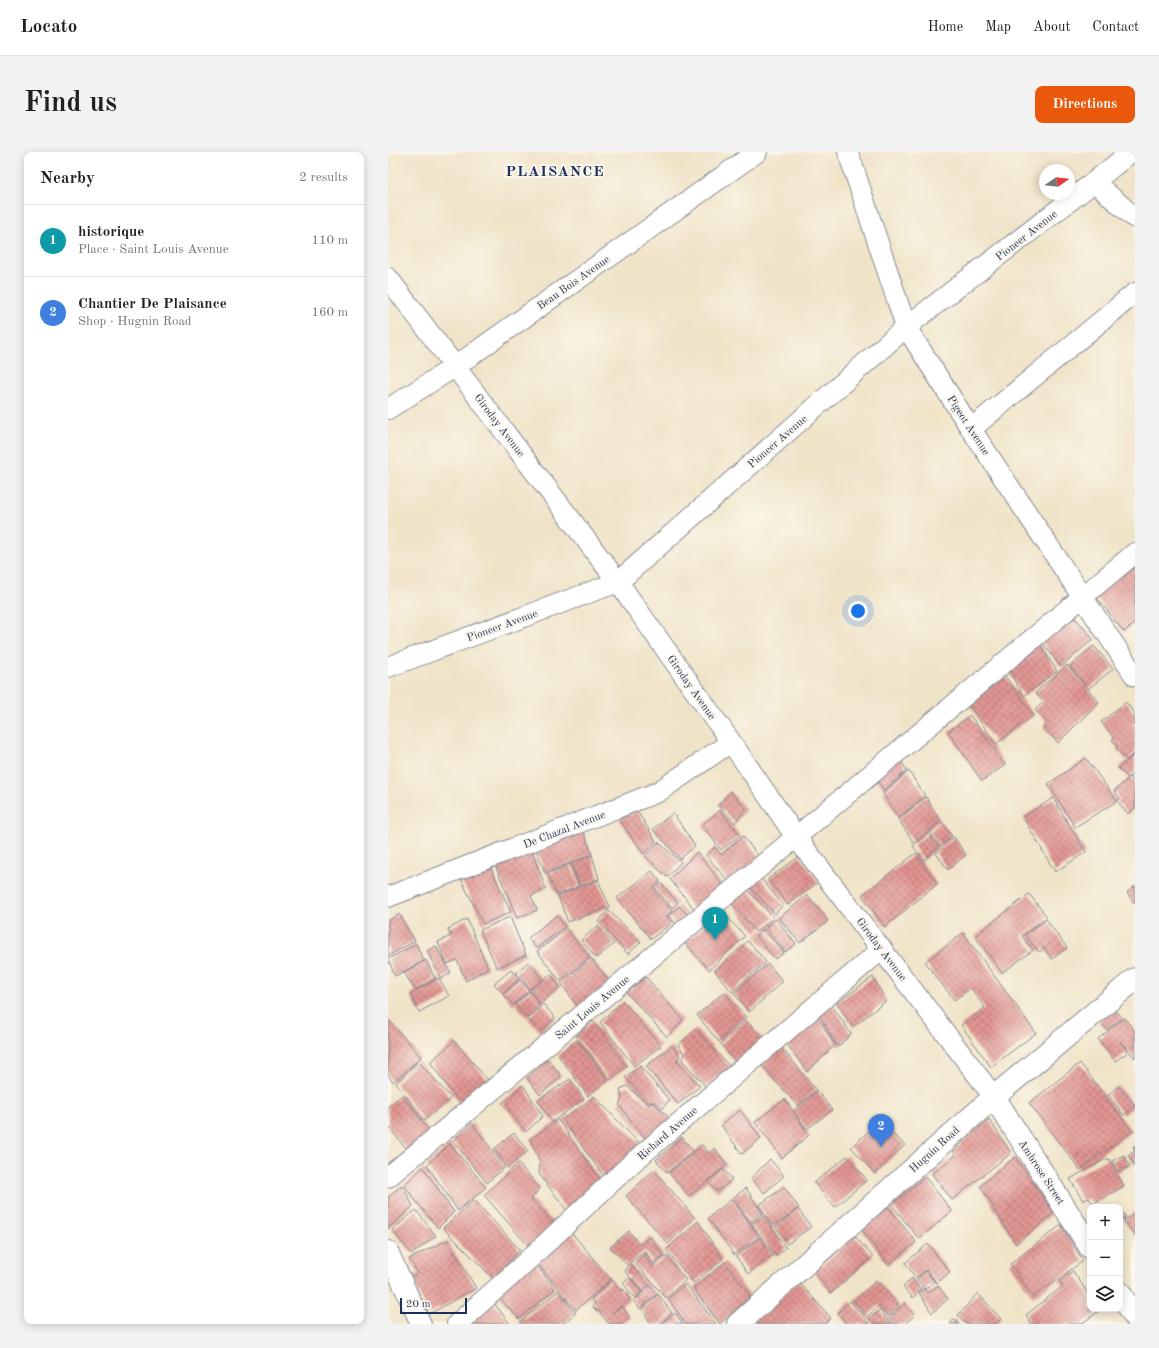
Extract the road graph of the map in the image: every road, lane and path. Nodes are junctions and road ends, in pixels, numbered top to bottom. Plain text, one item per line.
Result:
1 (757, 152) edge
2 (848, 152) edge
3 (1131, 152) edge
4 (1094, 182) junction
5 (1135, 218) edge
6 (388, 278) edge
7 (1135, 293) edge
8 (906, 327) junction
9 (456, 366) junction
10 (388, 409) edge
11 (971, 429) junction
12 (1135, 553) edge
13 (618, 582) junction
14 (1082, 597) junction
15 (388, 667) edge
16 (1135, 676) edge
17 (731, 742) junction
18 (796, 837) junction
19 (388, 897) edge
20 (882, 949) junction
21 (1135, 979) edge
22 (994, 1097) junction
23 (388, 1177) edge
24 (1087, 1241) edge
25 (388, 1251) edge
26 (1123, 1298) edge
27 (1135, 1317) edge
28 (421, 1324) edge
29 (457, 1324) edge
30 (738, 1324) edge

1 - 9 street, Beau Bois Avenue
2 - 8 street, Pigeot Avenue
3 - 4 street, Pioneer Avenue
4 - 5 street
4 - 8 street, Pioneer Avenue
6 - 9 street, Giroday Avenue
7 - 11 street
8 - 11 street, Pigeot Avenue
8 - 13 street, Pioneer Avenue
9 - 10 street, Beau Bois Avenue
9 - 13 street, Giroday Avenue
11 - 14 street, Pigeot Avenue
12 - 14 street, Saint Louis Avenue
13 - 15 street, Pioneer Avenue
13 - 17 street, Giroday Avenue
14 - 16 street, Pigeot Avenue
14 - 18 street, Saint Louis Avenue
17 - 18 street, Giroday Avenue
17 - 19 street, De Chazal Avenue
18 - 20 street, Giroday Avenue
18 - 23 street, Saint Louis Avenue
20 - 22 street, Giroday Avenue
20 - 29 street, Richard Avenue
21 - 22 main road, Hugnin Road
22 - 24 main road, Ambrose Street
22 - 30 main road, Hugnin Road
25 - 28 street
26 - 27 main road

